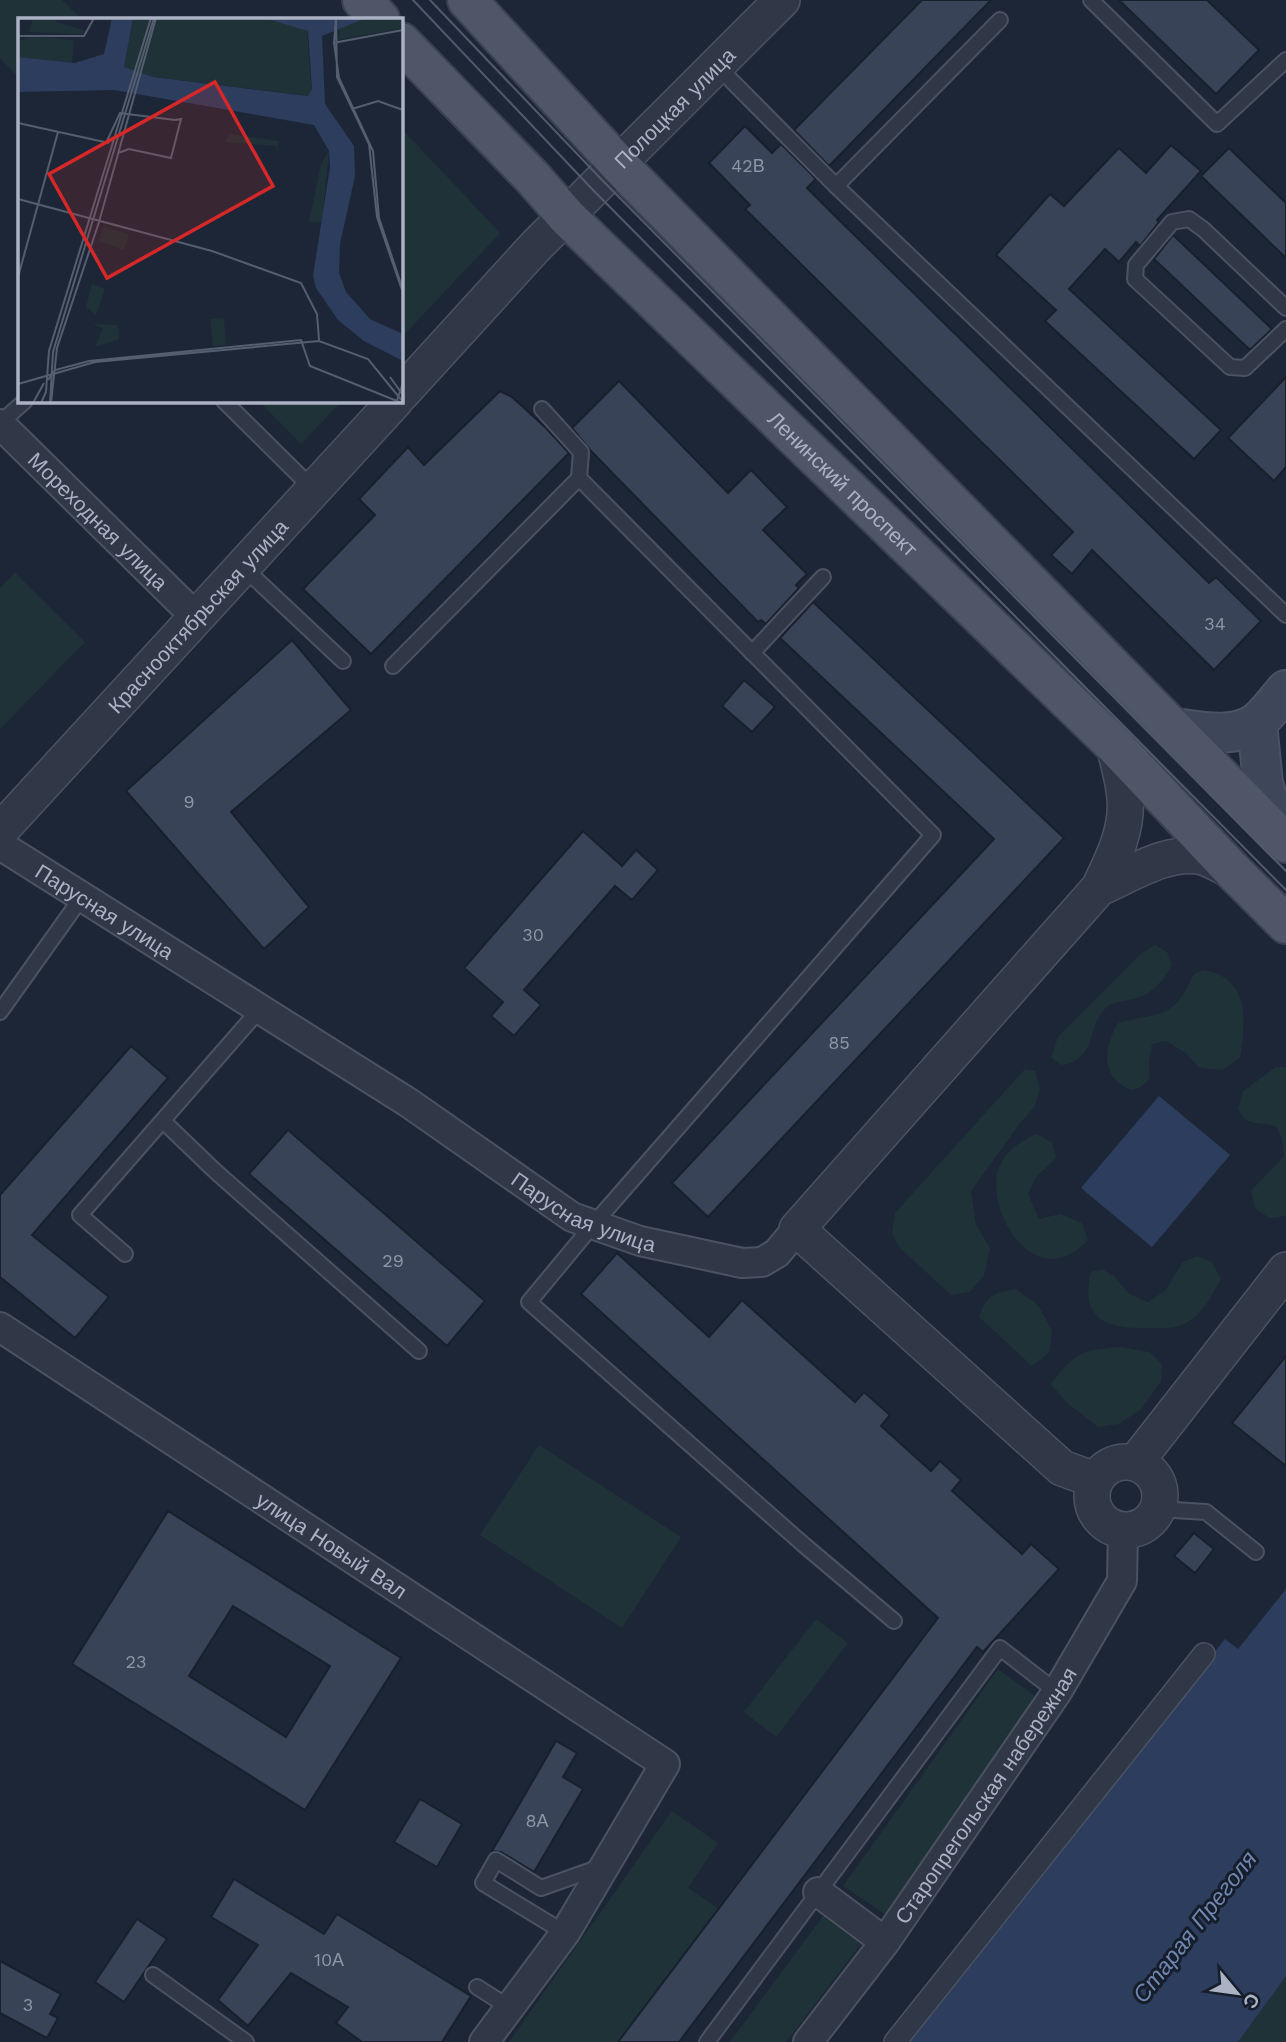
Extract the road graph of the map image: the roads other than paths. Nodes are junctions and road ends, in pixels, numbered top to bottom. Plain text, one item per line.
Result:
1 (362, 0) edge
2 (467, 0) edge
3 (782, 0) edge
4 (1091, 0) edge
5 (378, 18) edge
6 (1000, 20) dead end
7 (402, 44) edge
8 (1286, 60) edge
9 (716, 65) junction
10 (619, 165) junction
11 (836, 186) junction
12 (567, 217) junction
13 (1286, 308) edge
14 (1286, 330) edge
15 (402, 393) edge
16 (24, 402) edge
17 (225, 402) edge
18 (394, 402) edge
19 (542, 409) dead end
20 (0, 424) edge
21 (579, 478) junction
22 (314, 489) junction
23 (244, 568) junction
24 (823, 577) dead end
25 (1286, 615) edge
26 (197, 618) junction
27 (752, 653) junction
28 (343, 661) dead end
29 (394, 666) dead end
30 (1277, 704) edge
31 (1174, 728) junction
32 (1114, 745) junction
33 (0, 831) edge
34 (1282, 839) edge
35 (0, 845) edge
36 (1233, 871) junction
37 (1099, 888) junction
38 (82, 897) junction
39 (1286, 924) edge
40 (260, 1009) junction
41 (0, 1012) edge
42 (163, 1121) junction
43 (592, 1226) junction
44 (797, 1228) junction
45 (125, 1254) dead end
46 (1286, 1270) edge
47 (0, 1327) edge
48 (419, 1351) dead end
49 (1135, 1463) junction
50 (1095, 1480) junction
51 (1158, 1509) junction
52 (1123, 1530) junction
53 (1256, 1552) dead end
54 (894, 1621) dead end
55 (1203, 1654) dead end
56 (1057, 1692) junction
57 (608, 1864) junction
58 (818, 1892) junction
59 (565, 1933) junction
60 (885, 1942) junction
61 (153, 1975) dead end
62 (477, 1987) dead end
63 (510, 2008) junction
64 (246, 2042) edge
65 (484, 2042) edge
66 (707, 2042) edge
67 (808, 2042) edge
68 (895, 2042) edge

1 - 5 main road, Ленинский проспект
2 - 10 main road
3 - 9 street, Полоцкая улица
4 - 8 lane
6 - 11 lane
7 - 12 main road, Ленинский проспект
9 - 10 street, Полоцкая улица
9 - 11 lane
10 - 12 street, Полоцкая улица
10 - 31 main road
11 - 25 lane
12 - 15 street
12 - 32 main road, Ленинский проспект
13 - 14 lane
16 - 20 lane
17 - 22 lane
18 - 22 street, Краснооктябрьская улица
19 - 21 lane
20 - 26 street, Мореходная улица
21 - 27 lane
21 - 29 lane
22 - 23 street, Краснооктябрьская улица
23 - 26 street, Краснооктябрьская улица
23 - 28 lane
24 - 27 lane
26 - 33 street, Краснооктябрьская улица
27 - 43 lane
30 - 31 main road
30 - 34 main road
31 - 34 main road
32 - 36 main road, Ленинский проспект
32 - 37 street
35 - 38 street, Парусная улица
36 - 37 street
36 - 39 main road, Ленинский проспект
37 - 44 street, Парусная улица
38 - 40 street, Парусная улица
38 - 41 lane
40 - 42 lane
40 - 43 street, Парусная улица
42 - 45 lane
42 - 48 lane
43 - 44 street, Парусная улица
43 - 54 lane
44 - 50 street
46 - 49 street
47 - 57 street, улица Новый Вал
49 - 50 street
49 - 51 street
50 - 52 street
51 - 52 street
51 - 53 lane
52 - 56 street, Старопрегольская набережная
55 - 68 street
56 - 58 lane
56 - 60 street, Старопрегольская набережная
57 - 59 street
57 - 59 lane
58 - 60 street
58 - 66 lane
59 - 63 street
60 - 67 street, Старопрегольская набережная
61 - 64 lane
62 - 63 lane
63 - 65 street

